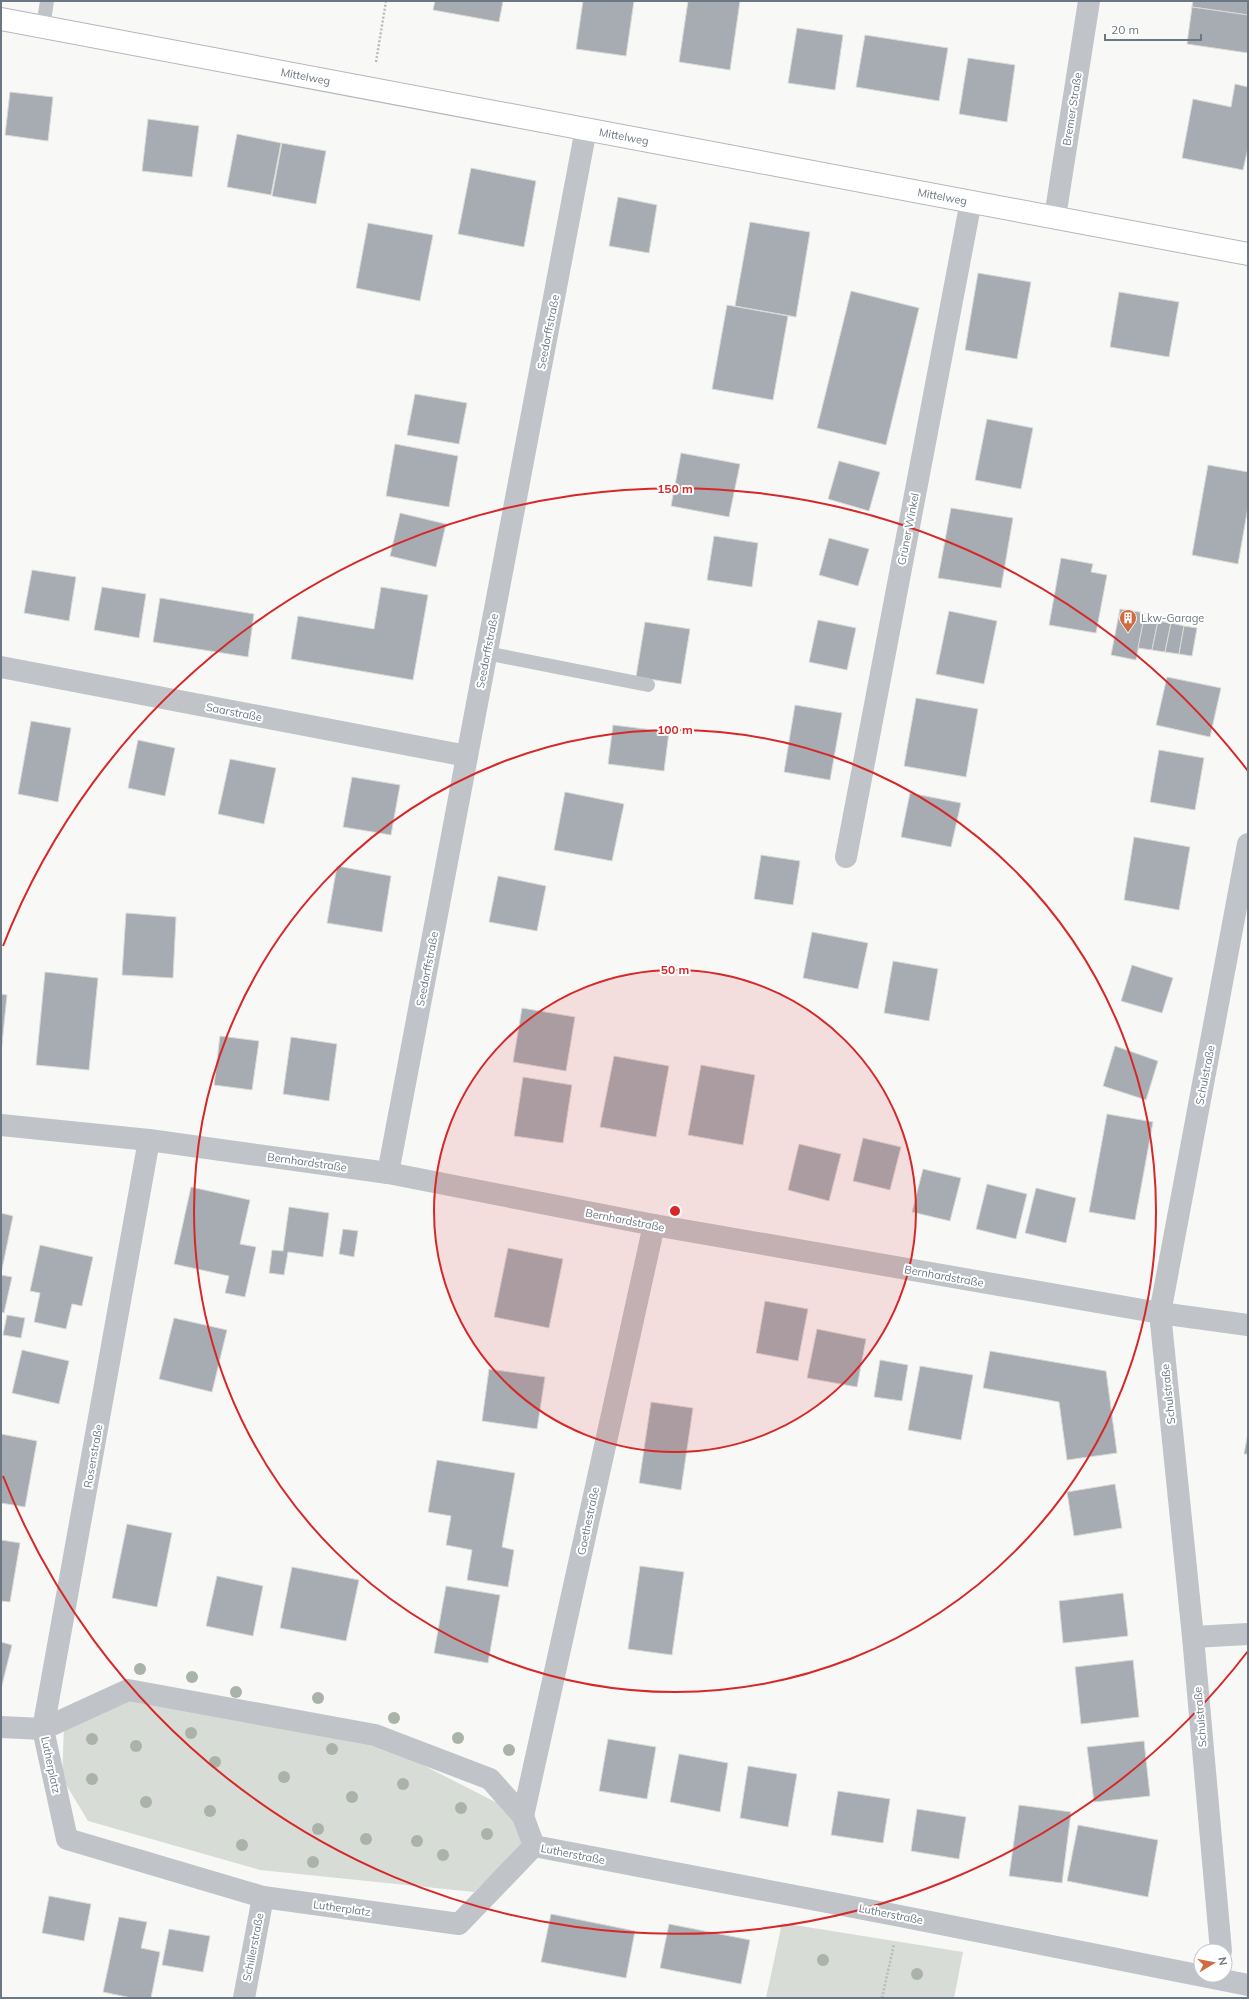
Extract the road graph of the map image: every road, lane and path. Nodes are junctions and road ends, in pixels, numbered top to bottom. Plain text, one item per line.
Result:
1 (47, 1) edge
2 (386, 1) edge
3 (1089, 1) edge
4 (1, 19) edge
5 (43, 27) junction
6 (372, 88) junction
7 (586, 129) junction
8 (970, 201) junction
9 (1055, 217) junction
10 (1248, 254) edge
11 (486, 653) junction
12 (1, 667) edge
13 (648, 686) dead end
14 (467, 756) junction
15 (1248, 844) edge
16 (846, 857) dead end
17 (1, 1125) edge
18 (149, 1140) junction
19 (388, 1173) junction
20 (654, 1225) junction
21 (1160, 1313) junction
22 (1248, 1325) edge
23 (1248, 1634) edge
24 (1193, 1638) junction
25 (1, 1727) edge
26 (43, 1729) junction
27 (523, 1816) junction
28 (534, 1846) junction
29 (263, 1897) junction
30 (900, 1916) junction
31 (1220, 1943) edge
32 (1222, 1984) edge
33 (1248, 1985) edge
34 (244, 1998) edge
35 (882, 1998) edge

1 - 5 lane
2 - 6 path
3 - 9 street, Bremer Straße
4 - 5 street, Mittelweg
5 - 6 street, Mittelweg
6 - 7 street, Mittelweg
7 - 8 street, Mittelweg
7 - 11 street, Seedorffstraße
8 - 9 street, Mittelweg
8 - 16 street, Grüner Winkel
9 - 10 street, Mittelweg
11 - 13 lane
11 - 14 street, Seedorffstraße
12 - 14 street, Saarstraße
14 - 19 street, Seedorffstraße
15 - 21 street, Schulstraße
17 - 18 street, Bernhardstraße
18 - 19 street, Bernhardstraße
18 - 26 street, Rosenstraße
19 - 20 street, Bernhardstraße
20 - 21 street, Bernhardstraße
20 - 27 street, Goethestraße
21 - 22 street, Bernhardstraße
21 - 24 street, Schulstraße
23 - 24 street
24 - 31 street, Schulstraße
25 - 26 street
26 - 27 street, Lutherplatz
26 - 29 street, Lutherplatz
27 - 28 street, Lutherplatz
28 - 29 street, Lutherplatz
28 - 30 street, Lutherstraße
29 - 34 street, Schillerstraße
30 - 32 street, Lutherstraße
30 - 35 path
32 - 33 street, Lutherstraße

